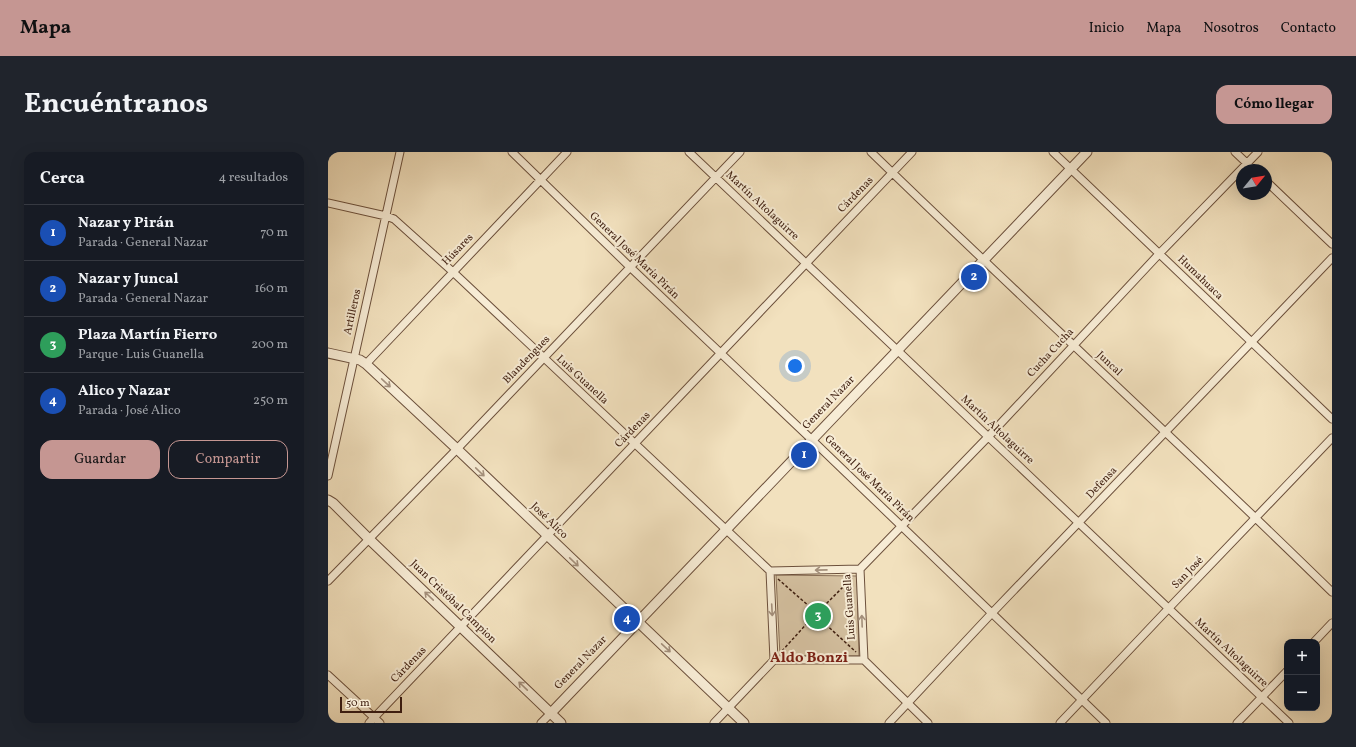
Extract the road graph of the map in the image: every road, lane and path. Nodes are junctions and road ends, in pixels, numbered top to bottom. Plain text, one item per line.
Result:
1 (400, 152) edge
2 (512, 152) edge
3 (567, 152) edge
4 (689, 152) edge
5 (740, 152) edge
6 (871, 152) edge
7 (912, 152) edge
8 (1053, 152) edge
9 (1087, 152) edge
10 (1235, 152) edge
11 (1258, 152) edge
12 (1247, 163) junction
13 (1071, 169) junction
14 (892, 173) junction
15 (715, 177) junction
16 (540, 180) junction
17 (1272, 188) edge
18 (328, 202) edge
19 (386, 216) junction
20 (1332, 244) edge
21 (1159, 254) junction
22 (1332, 258) edge
23 (983, 260) junction
24 (806, 263) junction
25 (630, 268) junction
26 (452, 272) junction
27 (1252, 342) junction
28 (1074, 345) junction
29 (896, 350) junction
30 (328, 353) edge
31 (721, 354) junction
32 (543, 358) junction
33 (354, 359) junction
34 (366, 364) junction
35 (1332, 419) edge
36 (1165, 432) junction
37 (988, 437) junction
38 (1332, 438) edge
39 (811, 439) junction
40 (634, 444) junction
41 (457, 449) junction
42 (328, 476) edge
43 (328, 500) edge
44 (1256, 517) junction
45 (1079, 523) junction
46 (902, 527) junction
47 (726, 529) junction
48 (547, 535) junction
49 (369, 539) junction
50 (860, 569) junction
51 (770, 571) junction
52 (328, 581) edge
53 (1332, 592) edge
54 (823, 607) junction
55 (810, 608) junction
56 (1168, 608) junction
57 (992, 612) junction
58 (810, 620) junction
59 (822, 621) junction
60 (638, 622) junction
61 (1332, 623) edge
62 (461, 626) junction
63 (1317, 639) edge
64 (774, 660) junction
65 (864, 660) junction
66 (1284, 674) edge
67 (328, 675) edge
68 (1262, 697) junction
69 (1082, 700) junction
70 (907, 703) junction
71 (729, 708) junction
72 (551, 713) junction
73 (371, 720) edge
74 (380, 723) edge
75 (541, 723) edge
76 (561, 723) edge
77 (714, 723) edge
78 (744, 723) edge
79 (888, 723) edge
80 (928, 723) edge
81 (1060, 723) edge
82 (1106, 723) edge
83 (1237, 723) edge
84 (1289, 723) edge

1 - 19 street, Artilleros
2 - 16 street, General José María Pirán
3 - 16 street, Húsares
4 - 15 street, Martín Altolaguirre
5 - 15 street, Blandengues
6 - 14 street, Juncal
7 - 14 street, Cárdenas
8 - 13 street, Humahuaca
9 - 13 street, General Nazar
10 - 12 street
11 - 12 street, Cucha Cucha
12 - 21 street, Cucha Cucha
13 - 21 street, Humahuaca
13 - 23 street, General Nazar
14 - 23 street, Juncal
14 - 24 street, Cárdenas
15 - 24 street, Martín Altolaguirre
15 - 25 street, Blandengues
16 - 25 street, General José María Pirán
16 - 26 street, Húsares
17 - 20 street
18 - 19 street, Luis Guanella
19 - 26 street, Luis Guanella
19 - 33 street, Artilleros
21 - 27 street, Humahuaca
21 - 28 street, Cucha Cucha
22 - 27 street, Defensa
23 - 28 street, Juncal
23 - 29 street, General Nazar
24 - 29 street, Martín Altolaguirre
24 - 31 street, Cárdenas
25 - 31 street, General José María Pirán
25 - 32 street, Blandengues
26 - 32 street, Luis Guanella
26 - 34 street, Húsares
27 - 35 street, Humahuaca
27 - 36 street, Defensa
28 - 36 street, Juncal
28 - 37 street, Cucha Cucha
29 - 37 street, Martín Altolaguirre
29 - 39 street, General Nazar
30 - 33 street, José Alico
31 - 39 street, General José María Pirán
31 - 40 street, Cárdenas
32 - 40 street, Luis Guanella
32 - 41 street, Blandengues
33 - 34 street, José Alico
33 - 42 street, Artilleros
34 -> 41 street, José Alico
36 - 44 street, Juncal
36 - 45 street, Defensa
37 - 45 street, Martín Altolaguirre
37 - 46 street, Cucha Cucha
38 - 44 street, San José
39 - 46 street, General José María Pirán
39 - 47 street, General Nazar
40 - 47 street, Luis Guanella
40 - 48 street, Cárdenas
41 -> 48 street, José Alico
41 - 49 street, Blandengues
43 - 49 street, Juan Cristóbal Campion
44 - 53 street, Juncal
44 - 56 street, San José
45 - 56 street, Martín Altolaguirre
45 - 57 street, Defensa
46 - 50 street, Cucha Cucha
46 - 57 street, General José María Pirán
47 - 51 street, Luis Guanella
47 - 60 street, General Nazar
48 -> 60 street, José Alico
48 - 62 street, Cárdenas
49 - 52 street, Blandengues
62 -> 49 street, Juan Cristóbal Campion
50 -> 51 street, Luis Guanella
50 - 54 path
65 -> 50 street, Luis Guanella
51 - 55 path
51 -> 64 street
54 - 55 path
54 - 59 path
55 - 58 path
56 - 68 street, Martín Altolaguirre
56 - 69 street, San José
57 - 69 street, General José María Pirán
57 - 70 street, Defensa
58 - 59 path
58 - 64 path
59 - 65 path
60 -> 71 street, José Alico
60 - 72 street, General Nazar
61 - 63 street
72 -> 62 street, Juan Cristóbal Campion
62 - 73 street, Cárdenas
64 - 65 street
64 - 71 street
65 - 70 street
66 - 68 street
67 - 73 street
68 - 83 street
68 - 84 street, Martín Altolaguirre
69 - 81 street, San José
69 - 82 street, General José María Pirán
70 - 79 street, Defensa
70 - 80 street
71 - 77 street
71 - 78 street, José Alico
72 - 75 street, General Nazar
72 - 76 street, Juan Cristóbal Campion
73 - 74 street

